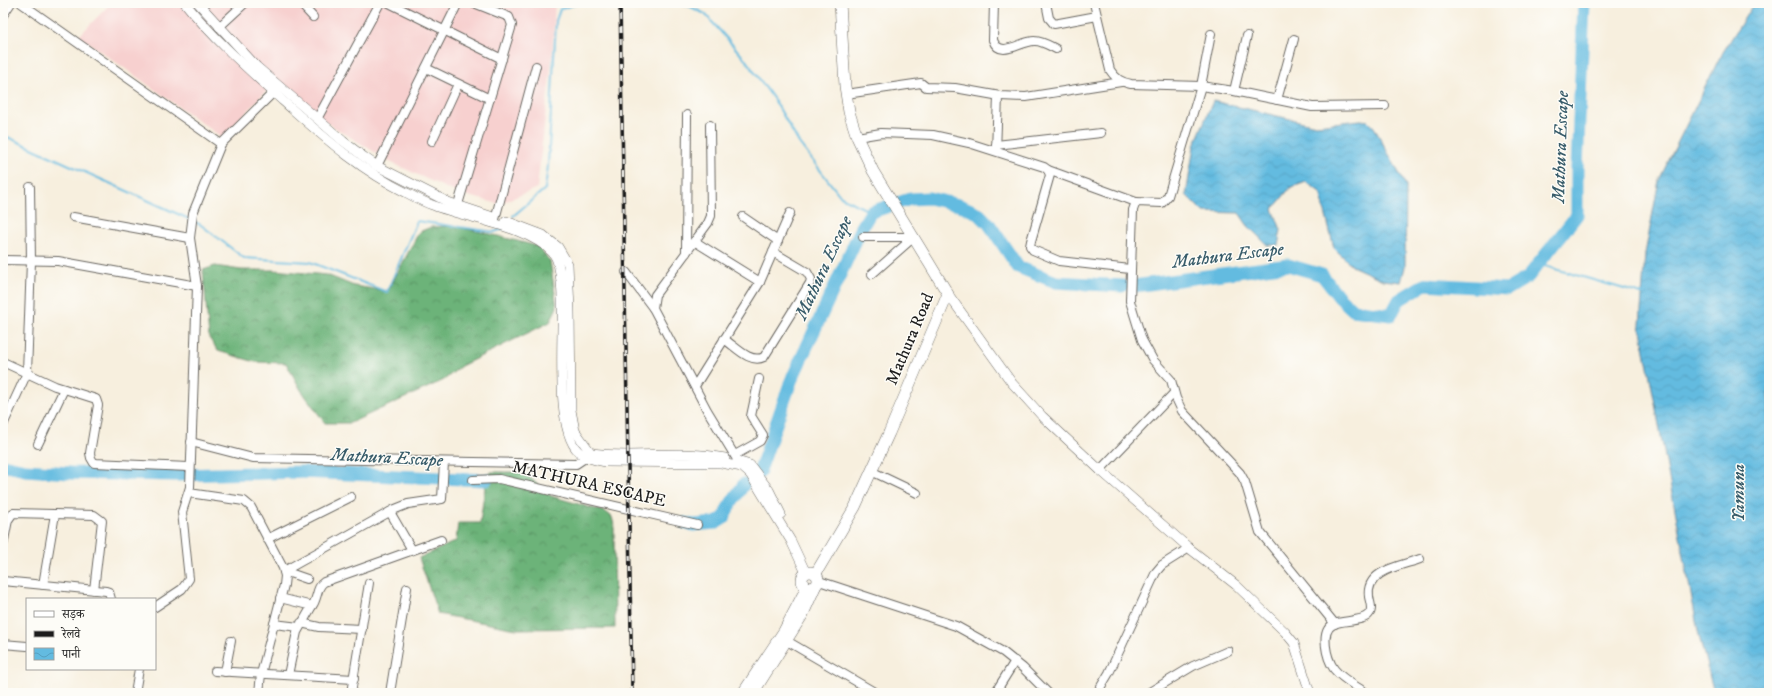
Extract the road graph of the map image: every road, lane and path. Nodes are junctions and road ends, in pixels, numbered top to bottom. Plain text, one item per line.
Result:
1 (11, 3) edge
2 (21, 3) edge
3 (185, 3) edge
4 (198, 3) edge
5 (245, 3) edge
6 (300, 3) edge
7 (380, 3) edge
8 (390, 3) edge
9 (458, 3) edge
10 (474, 3) edge
11 (840, 3) edge
12 (994, 3) edge
13 (1046, 3) edge
14 (1094, 3) edge
15 (3, 15) edge
16 (1097, 16) junction
17 (313, 17) dead end
18 (219, 28) junction
19 (445, 30) junction
20 (1211, 34) dead end
21 (1247, 36) dead end
22 (1294, 39) dead end
23 (1056, 49) dead end
24 (502, 59) junction
25 (536, 66) dead end
26 (426, 68) junction
27 (1121, 82) junction
28 (458, 84) junction
29 (1201, 86) junction
30 (277, 90) junction
31 (1234, 91) junction
32 (846, 94) junction
33 (998, 96) junction
34 (490, 99) junction
35 (1278, 100) junction
36 (1385, 106) dead end
37 (687, 115) dead end
38 (317, 119) junction
39 (710, 125) dead end
40 (1101, 133) dead end
41 (857, 137) junction
42 (432, 141) dead end
43 (221, 144) junction
44 (996, 149) junction
45 (377, 166) junction
46 (1048, 170) junction
47 (30, 187) dead end
48 (1136, 202) junction
49 (457, 209) junction
50 (790, 213) dead end
51 (73, 217) dead end
52 (743, 217) dead end
53 (495, 221) junction
54 (864, 237) dead end
55 (914, 237) junction
56 (190, 238) junction
57 (694, 241) junction
58 (778, 241) junction
59 (686, 252) junction
60 (773, 252) junction
61 (3, 260) edge
62 (31, 261) junction
63 (1130, 269) junction
64 (626, 272) dead end
65 (872, 274) dead end
66 (760, 282) junction
67 (198, 286) junction
68 (948, 294) junction
69 (652, 308) junction
70 (724, 339) junction
71 (3, 362) edge
72 (27, 373) junction
73 (759, 379) dead end
74 (695, 386) junction
75 (64, 389) junction
76 (1174, 392) junction
77 (3, 425) edge
78 (191, 442) junction
79 (38, 444) dead end
80 (588, 455) junction
81 (736, 458) junction
82 (444, 462) junction
83 (190, 469) junction
84 (1100, 470) junction
85 (871, 471) junction
86 (473, 480) dead end
87 (189, 490) junction
88 (917, 493) dead end
89 (351, 497) dead end
90 (390, 512) junction
91 (55, 514) junction
92 (6, 520) edge
93 (697, 525) dead end
94 (267, 539) junction
95 (441, 540) dead end
96 (3, 545) edge
97 (1189, 548) junction
98 (412, 550) junction
99 (1420, 559) dead end
100 (284, 571) junction
101 (307, 579) dead end
102 (812, 579) junction
103 (3, 581) edge
104 (369, 583) dead end
105 (43, 584) junction
106 (407, 588) dead end
107 (94, 590) junction
108 (111, 598) edge
109 (280, 598) junction
110 (156, 605) edge
111 (312, 606) junction
112 (274, 624) junction
113 (1335, 624) junction
114 (300, 625) junction
115 (362, 629) junction
116 (231, 641) dead end
117 (787, 641) junction
118 (3, 644) edge
119 (26, 646) edge
120 (1228, 651) dead end
121 (1015, 661) junction
122 (139, 670) edge
123 (215, 671) dead end
124 (225, 672) junction
125 (261, 674) junction
126 (288, 675) junction
127 (354, 679) junction
128 (754, 687) edge
129 (135, 693) edge
130 (259, 693) edge
131 (351, 693) edge
132 (390, 693) edge
133 (743, 693) edge
134 (876, 693) edge
135 (995, 693) edge
136 (1048, 693) edge
137 (1097, 693) edge
138 (1148, 693) edge
139 (1310, 693) edge
140 (1366, 693) edge

1 - 15 street
2 - 43 street
3 - 30 street
4 - 18 street
5 - 18 street
6 - 17 street
7 - 38 street
8 - 19 street
9 - 19 street
10 - 24 street
11 - 32 main road, Mathura Road
12 - 23 street
13 - 16 street
14 - 16 street
16 - 27 street
18 - 30 street
19 - 24 street
19 - 26 street
20 - 29 street
21 - 31 street
22 - 35 street
24 - 34 street
25 - 53 street
26 - 28 street
26 - 45 street
27 - 29 street
27 - 33 street
28 - 34 street
28 - 42 street
29 - 31 street
29 - 48 street
30 - 38 street
30 - 43 street
30 - 49 street
31 - 35 street
32 - 33 street
32 - 41 main road, Mathura Road
33 - 44 street
34 - 49 street
35 - 36 street
37 - 59 street
38 - 45 street
39 - 57 street
40 - 44 street
41 - 44 street
41 - 55 main road, Mathura Road
43 - 56 street
44 - 46 street
45 - 49 street
46 - 48 street
46 - 63 street
47 - 62 street
48 - 63 street
49 - 53 street
50 - 58 street
51 - 56 street
52 - 58 street
53 - 80 street
54 - 55 street
55 - 65 street
55 - 68 main road, Mathura Road
56 - 67 street
57 - 59 street
57 - 66 street
58 - 60 street
59 - 69 street
60 - 66 street
60 - 70 street
61 - 62 street
62 - 67 street
62 - 72 street
63 - 76 street
64 - 69 street
66 - 70 street
67 - 78 street
68 - 84 street
68 - 85 main road, Mathura Road
69 - 74 street
70 - 74 street
71 - 72 street
72 - 75 street
72 - 77 street
73 - 81 street
74 - 81 street
75 - 79 street
75 - 83 street
76 - 84 street
76 - 113 street
78 - 82 street
78 - 83 street
80 - 81 street
80 - 82 street
80 - 102 street
81 - 102 street
82 - 90 street
83 - 87 street
84 - 97 street
85 - 88 street
85 - 102 main road, Mathura Road
86 - 93 street, MATHURA ESCAPE
87 - 94 street
87 - 110 street
89 - 94 street
90 - 98 street
90 - 100 street
91 - 92 street
91 - 105 street
91 - 107 street
92 - 96 street
94 - 100 street
95 - 98 street
97 - 137 street
97 - 139 street
98 - 111 street
99 - 113 street
100 - 101 street
100 - 109 street
102 - 117 main road, Mathura Road
102 - 121 street
102 - 128 main road, Mathura Road
103 - 105 street
104 - 115 street
105 - 107 street
106 - 132 street
107 - 108 street
109 - 111 street
109 - 112 street
111 - 114 street
112 - 114 street
112 - 125 street
113 - 140 street
114 - 115 street
114 - 126 street
115 - 127 street
116 - 124 street
117 - 128 main road, Mathura Road
117 - 134 street
118 - 119 street
120 - 138 street
121 - 135 street
121 - 136 street
122 - 129 street
123 - 124 street
124 - 125 street
125 - 126 street
125 - 130 street
126 - 127 street
127 - 131 street
128 - 133 main road, Mathura Road

